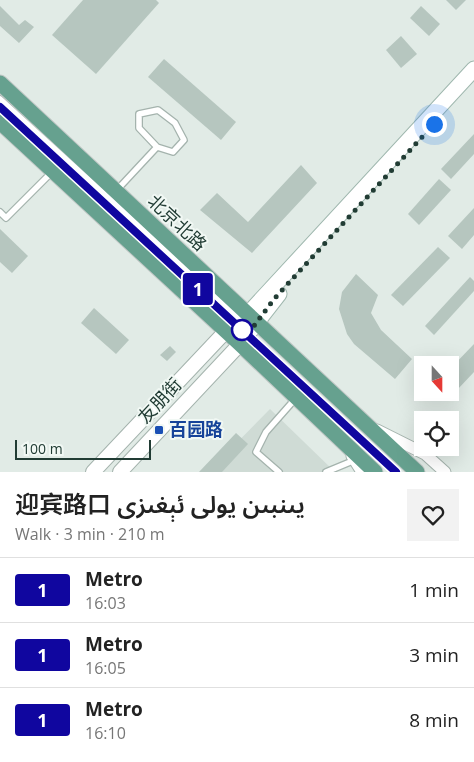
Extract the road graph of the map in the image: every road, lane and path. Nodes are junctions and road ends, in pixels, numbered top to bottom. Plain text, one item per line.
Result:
1 (474, 69) edge
2 (474, 82) edge
3 (0, 83) edge
4 (0, 99) edge
5 (0, 117) edge
6 (0, 122) edge
7 (157, 147) junction
8 (53, 171) junction
9 (116, 191) junction
10 (0, 212) edge
11 (240, 323) junction
12 (240, 344) junction
13 (296, 398) junction
14 (365, 424) junction
15 (345, 444) junction
16 (355, 460) junction
17 (93, 472) edge
18 (120, 472) edge
19 (279, 472) edge
20 (326, 472) edge
21 (362, 472) edge
22 (374, 472) edge
23 (417, 472) edge
24 (445, 472) edge

1 - 11 main road
2 - 11 main road
3 - 9 main road, 北京北路
4 - 11 lane
5 - 11 lane
6 - 8 main road, 北京北路
7 - 7 lane
7 - 9 lane
8 - 10 lane
8 - 11 main road, 北京北路
9 - 11 main road, 北京北路
11 - 12 main road, 北京北路
11 - 12 main road
11 - 14 main road, 北京北路
11 - 17 street, 友朋街
12 - 13 main road, 北京北路
12 - 18 street, 友朋街
13 - 15 main road, 北京北路
13 - 19 lane
14 - 23 main road, 北京北路
14 - 24 street
15 - 16 street
15 - 22 main road, 北京北路
16 - 20 lane
16 - 21 street

